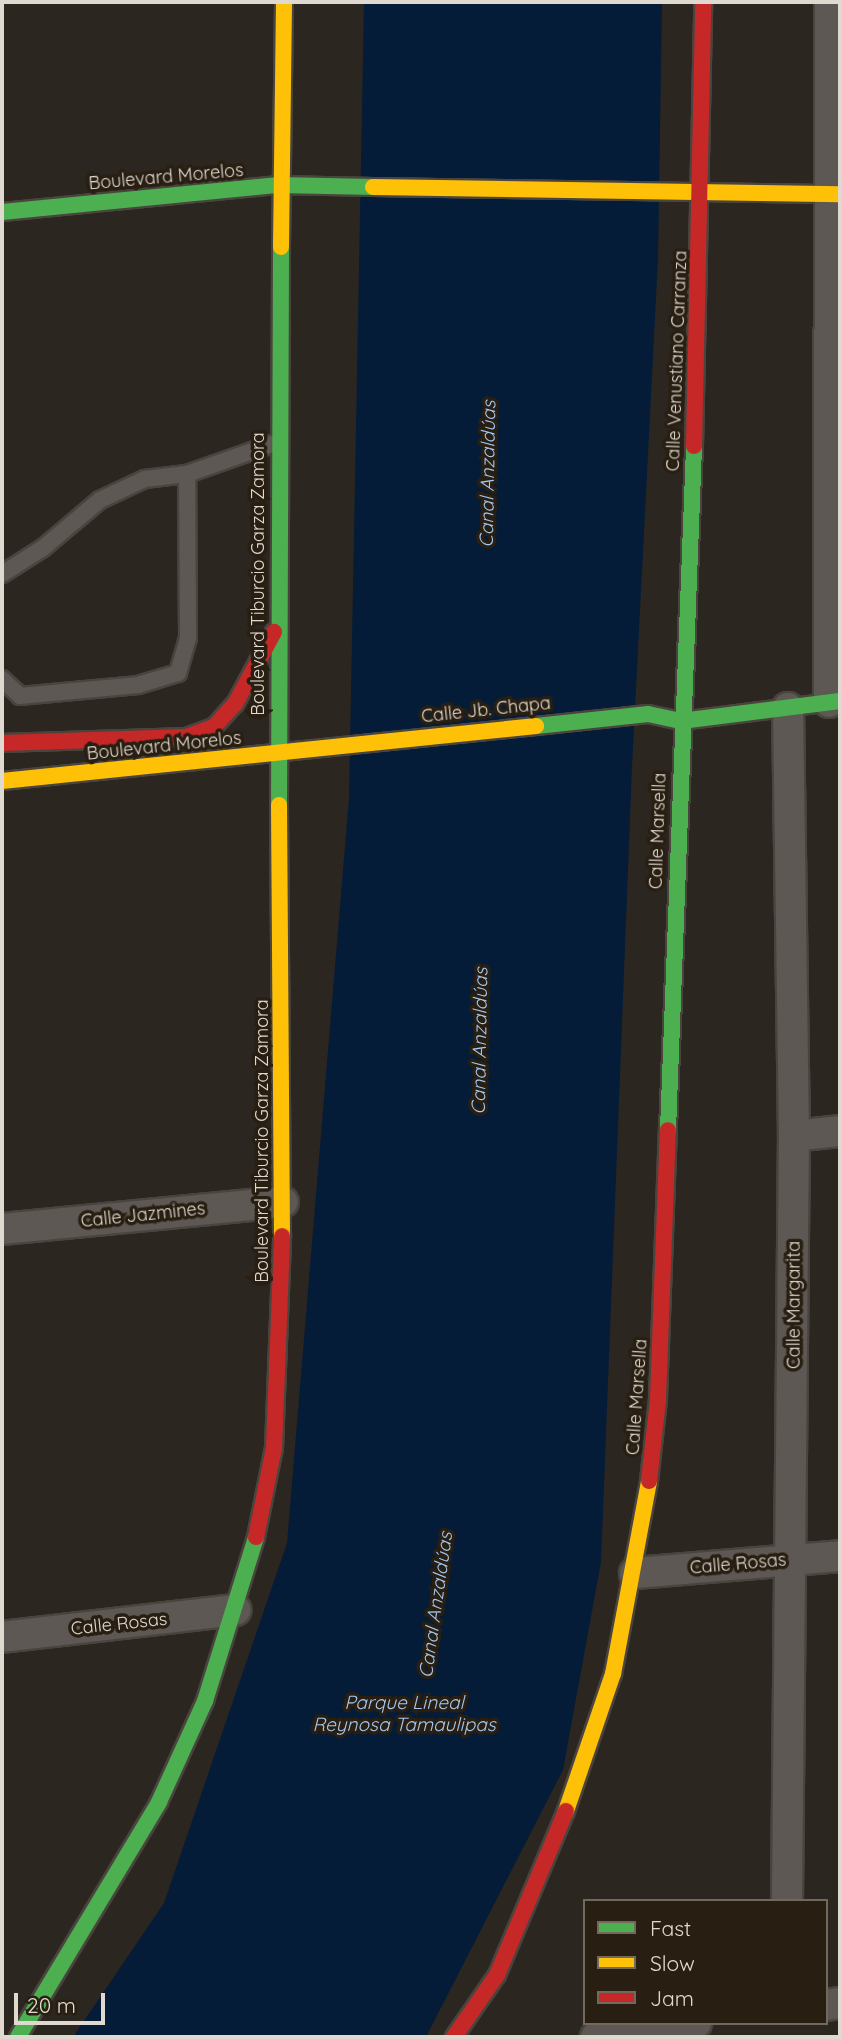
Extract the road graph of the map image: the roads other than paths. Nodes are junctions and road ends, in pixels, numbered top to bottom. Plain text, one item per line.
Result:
1 (284, 2) edge
2 (703, 2) edge
3 (830, 2) edge
4 (279, 185) junction
5 (703, 192) junction
6 (835, 194) edge
7 (2, 212) edge
8 (278, 442) junction
9 (187, 474) junction
10 (2, 574) edge
11 (277, 627) junction
12 (2, 679) edge
13 (835, 702) edge
14 (788, 708) junction
15 (681, 721) junction
16 (2, 743) edge
17 (329, 745) joint
18 (277, 754) junction
19 (2, 781) edge
20 (840, 1131) edge
21 (794, 1136) junction
22 (284, 1202) junction
23 (2, 1229) edge
24 (840, 1556) edge
25 (793, 1560) junction
26 (635, 1573) junction
27 (236, 1610) junction
28 (2, 1637) edge
29 (787, 1899) edge
30 (682, 2025) edge
31 (19, 2037) edge
32 (454, 2037) edge
33 (596, 2037) edge

1 - 4 main road, Boulevard Tiburcio Garza Zamora
2 - 5 main road, Calle Venustiano Carranza
3 - 6 street
4 - 5 main road, Boulevard Morelos
4 - 7 main road, Boulevard Morelos
4 - 8 main road, Boulevard Tiburcio Garza Zamora
5 - 6 main road, Boulevard Morelos
5 - 15 main road, Calle Venustiano Carranza
6 - 13 street
8 - 9 lane
8 - 11 main road, Boulevard Tiburcio Garza Zamora
9 - 10 lane
9 - 12 lane
11 - 16 main road
11 - 18 main road, Boulevard Tiburcio Garza Zamora
13 - 14 main road
14 - 15 main road
14 - 21 street, Calle Margarita
15 - 17 main road, Calle Jb. Chapa
15 - 26 main road, Calle Marsella
17 - 18 main road, Boulevard Morelos
18 - 19 main road, Boulevard Morelos
18 - 22 main road, Boulevard Tiburcio Garza Zamora
20 - 21 street
21 - 25 street, Calle Margarita
22 - 23 street, Calle Jazmines
22 - 27 main road, Boulevard Tiburcio Garza Zamora
24 - 25 street, Calle Rosas
25 - 26 street, Calle Rosas
25 - 29 street, Calle Margarita
26 - 32 main road, Calle Marsella
27 - 28 street, Calle Rosas
27 - 31 main road, Boulevard Tiburcio Garza Zamora
30 - 33 street

